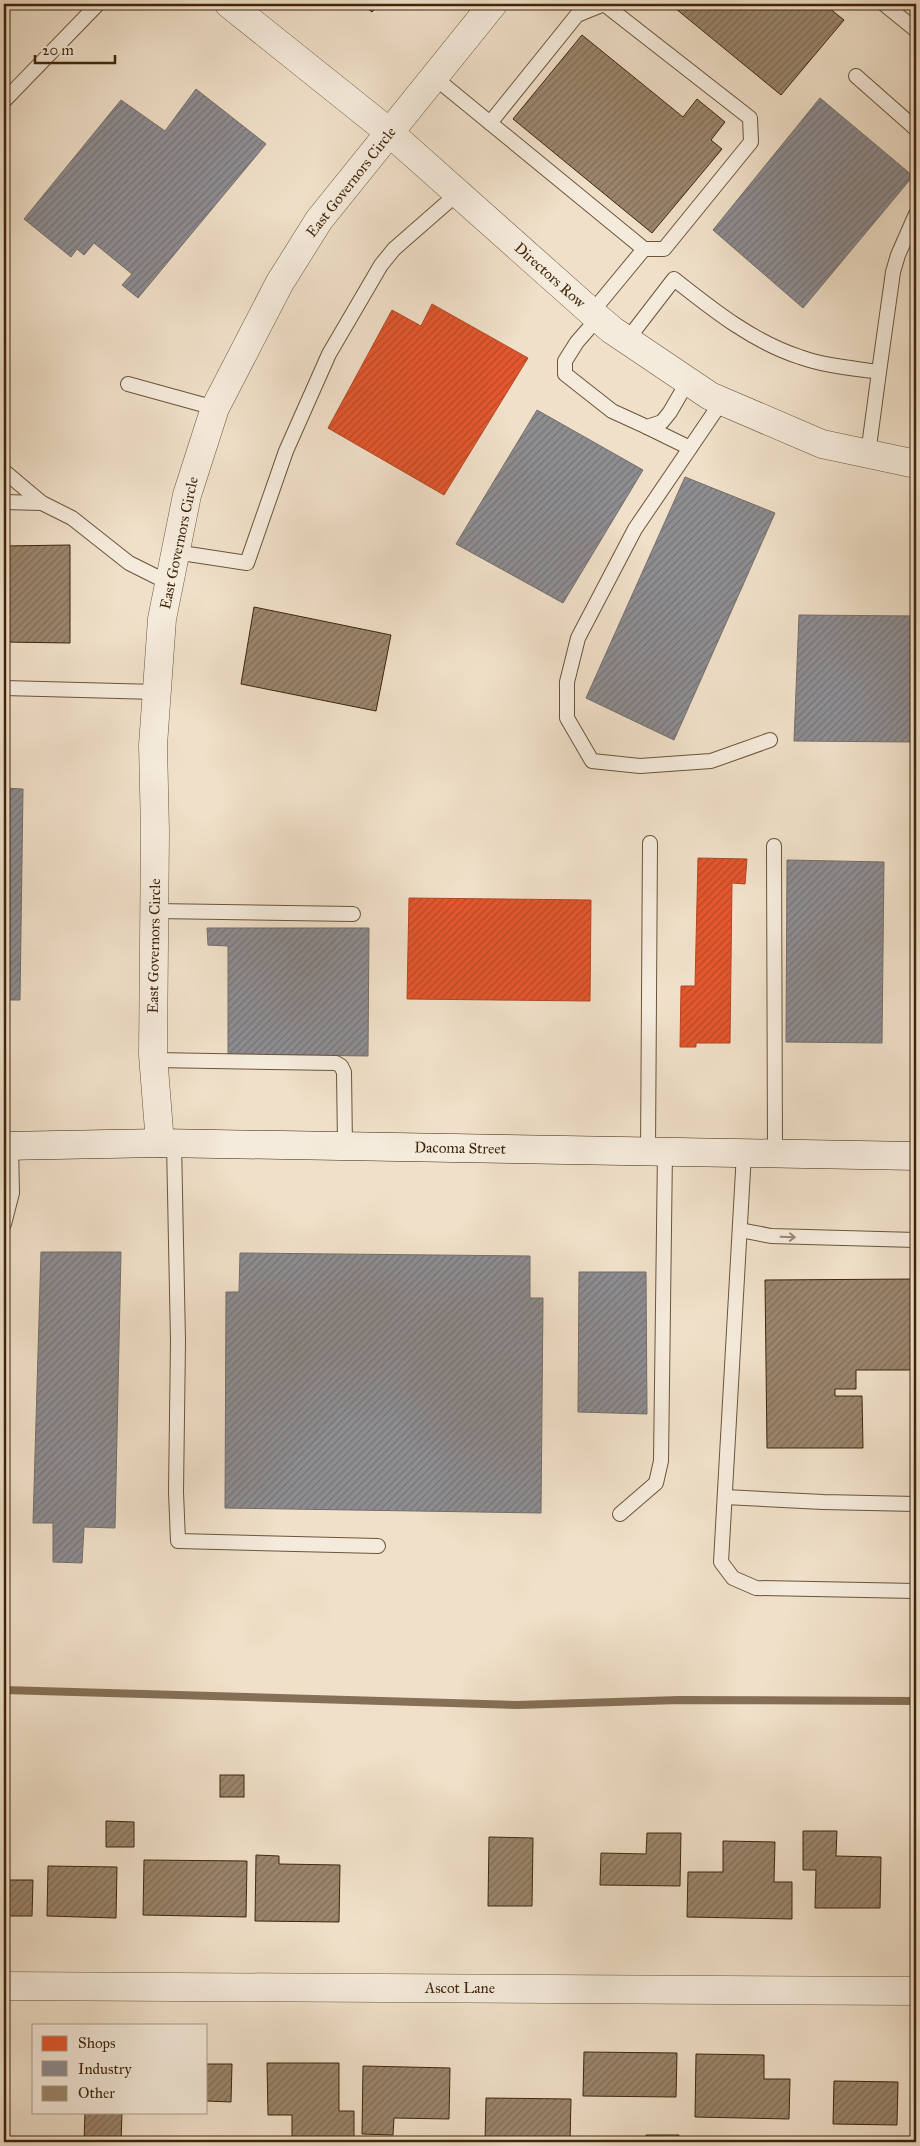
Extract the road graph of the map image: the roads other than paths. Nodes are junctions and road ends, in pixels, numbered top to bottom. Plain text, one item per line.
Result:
1 (98, 4) edge
2 (230, 4) edge
3 (493, 4) edge
4 (884, 4) edge
5 (916, 30) edge
6 (856, 76) dead end
7 (434, 77) junction
8 (4, 101) edge
9 (490, 123) junction
10 (916, 129) edge
11 (389, 132) junction
12 (458, 193) junction
13 (916, 214) edge
14 (644, 249) junction
15 (595, 315) junction
16 (627, 340) junction
17 (879, 372) junction
18 (688, 382) junction
19 (128, 384) dead end
20 (722, 401) junction
21 (215, 408) junction
22 (647, 427) junction
23 (690, 448) junction
24 (868, 454) junction
25 (916, 464) edge
26 (4, 471) edge
27 (4, 502) edge
28 (42, 503) junction
29 (175, 552) junction
30 (169, 583) junction
31 (4, 688) edge
32 (157, 692) junction
33 (770, 740) dead end
34 (650, 843) dead end
35 (774, 846) dead end
36 (155, 912) junction
37 (353, 914) dead end
38 (154, 1060) junction
39 (167, 1143) junction
40 (8, 1146) edge
41 (345, 1146) junction
42 (657, 1151) junction
43 (744, 1153) junction
44 (775, 1153) junction
45 (916, 1156) edge
46 (4, 1224) edge
47 (740, 1230) junction
48 (916, 1240) edge
49 (725, 1497) junction
50 (916, 1504) edge
51 (620, 1514) dead end
52 (378, 1546) dead end
53 (916, 1591) edge
54 (4, 1986) edge
55 (916, 1991) edge

1 - 8 lane
2 - 11 street, Directors Row
3 - 7 street, East Governors Circle
4 - 5 lane
6 - 10 lane
7 - 9 lane
7 - 11 street, East Governors Circle
9 - 14 lane
9 - 14 lane
11 - 12 street, Directors Row
11 - 21 street, East Governors Circle
12 - 15 street, Directors Row
12 - 29 lane
13 - 17 lane
14 - 15 lane
15 - 16 street, Directors Row
15 - 22 lane
16 - 17 lane
16 - 18 street, Directors Row
17 - 24 lane
18 - 20 street, Directors Row
18 - 22 lane
19 - 21 lane
20 - 23 lane
20 - 24 street, Directors Row
21 - 29 street, East Governors Circle
22 - 23 lane
23 - 33 lane
24 - 25 street, Directors Row
26 - 28 lane
27 - 28 lane
28 - 30 lane
29 - 30 street, East Governors Circle
30 - 32 street, East Governors Circle
31 - 32 lane
32 - 36 street, East Governors Circle
34 - 42 lane
35 - 44 lane
36 - 37 lane
36 - 38 street, East Governors Circle
38 - 39 street, East Governors Circle
38 - 41 lane
39 - 40 street, Dacoma Street
39 - 41 street, Dacoma Street
39 - 52 lane
40 - 46 lane
41 - 42 street, Dacoma Street
42 - 43 street, Dacoma Street
42 - 51 lane
43 - 44 street, Dacoma Street
43 - 47 lane
44 - 45 street, Dacoma Street
47 -> 48 lane
47 - 49 lane
49 - 50 lane
49 - 53 lane
54 - 55 street, Ascot Lane

